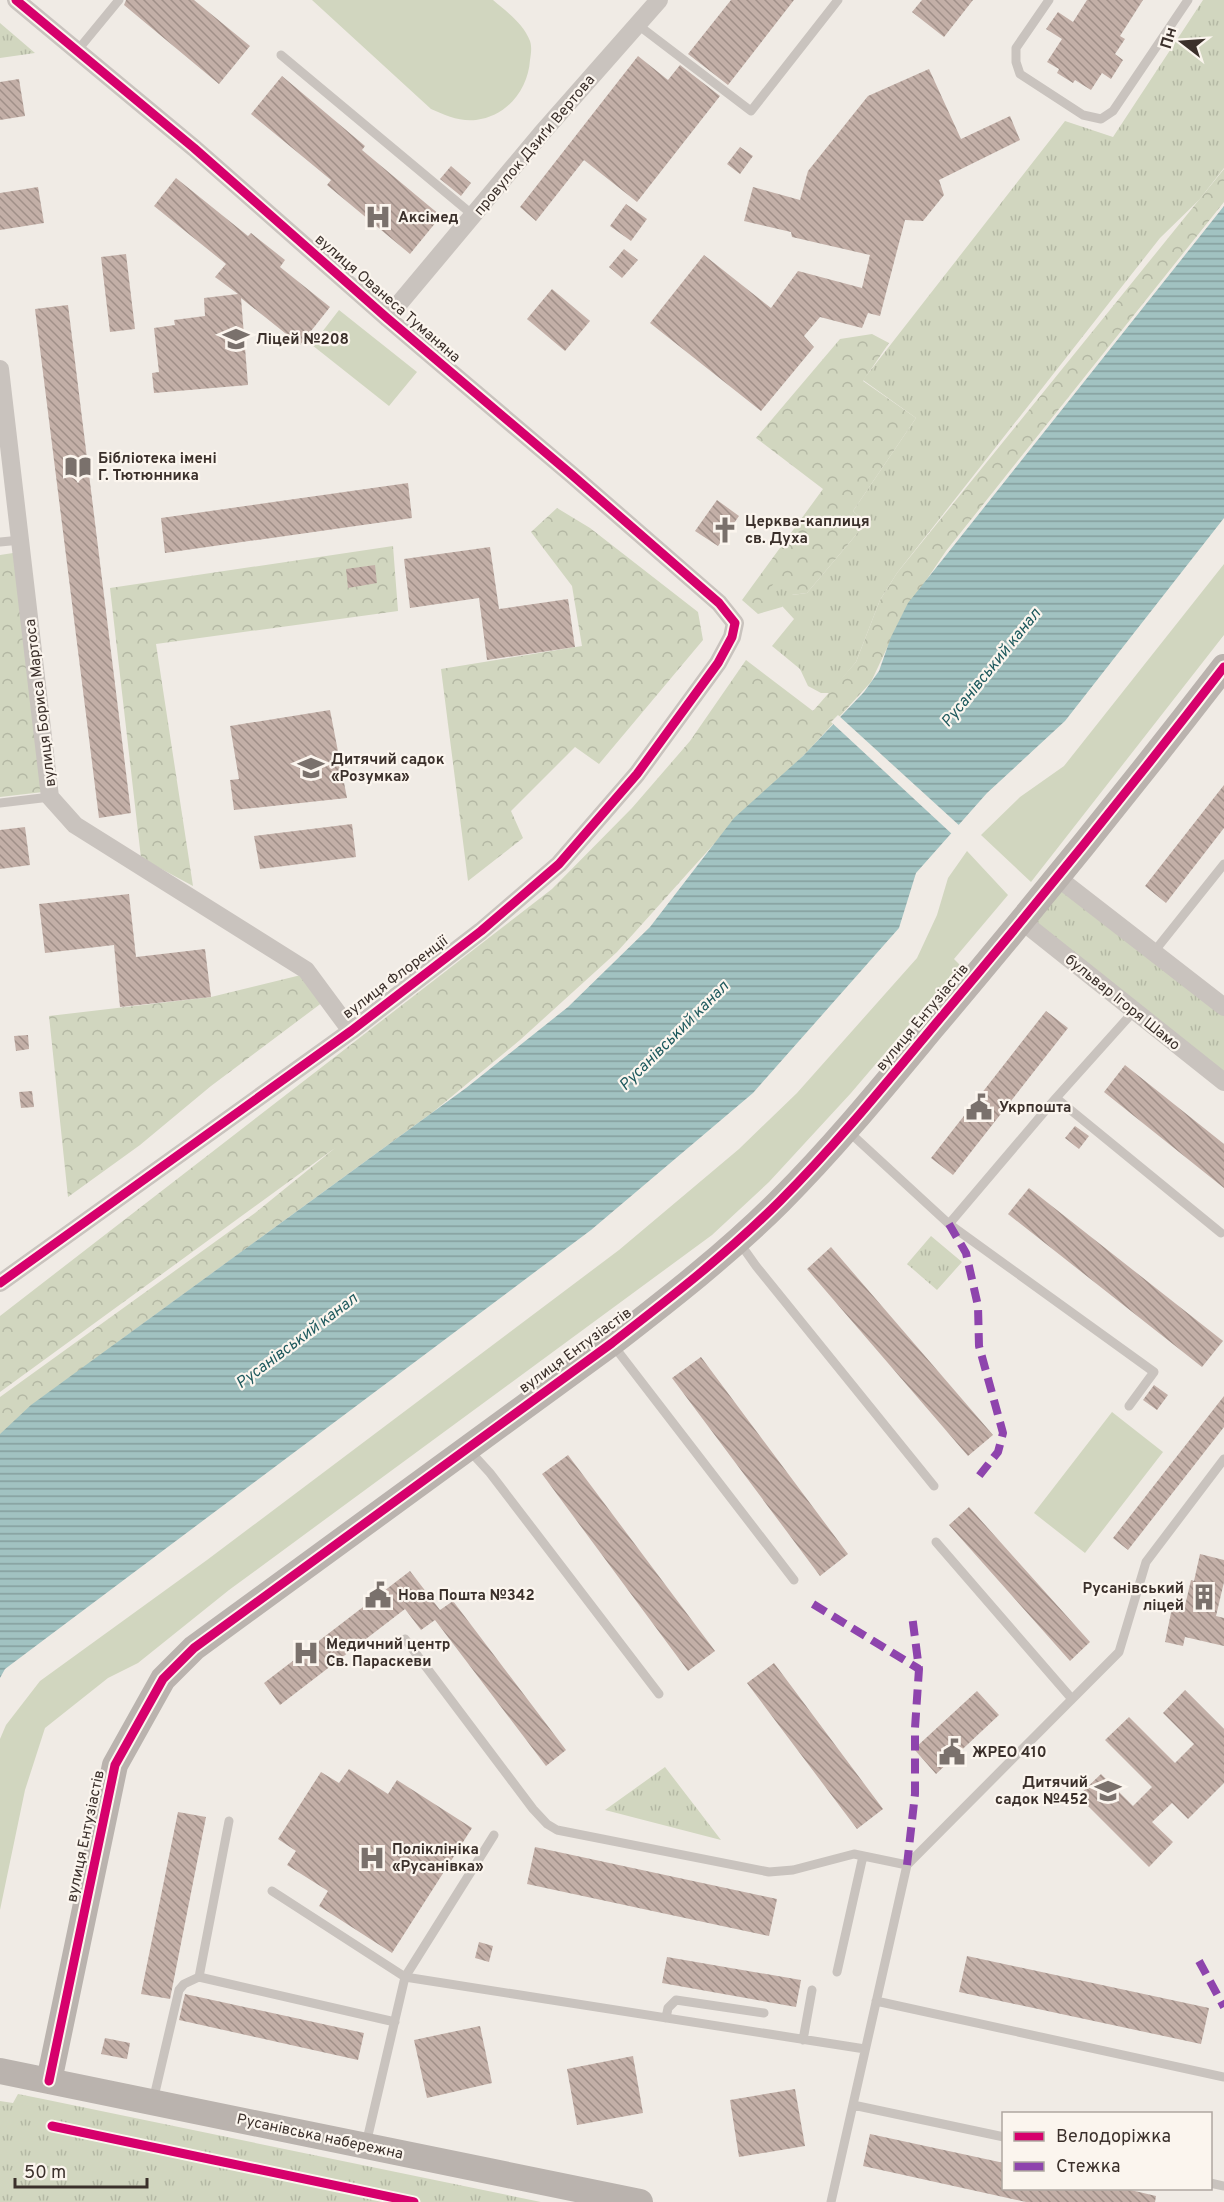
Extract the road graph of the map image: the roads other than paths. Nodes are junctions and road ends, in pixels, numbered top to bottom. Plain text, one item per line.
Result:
1 (119, 0) edge
2 (659, 0) edge
3 (838, 0) edge
4 (1049, 0) edge
5 (1188, 0) edge
6 (22, 2) edge
7 (638, 25) junction
8 (77, 51) junction
9 (281, 55) dead end
10 (474, 216) junction
11 (387, 318) junction
12 (0, 369) edge
13 (21, 540) junction
14 (0, 542) edge
15 (735, 623) joint
16 (1224, 668) edge
17 (50, 797) junction
18 (0, 803) edge
19 (1224, 864) edge
20 (1058, 878) junction
21 (1023, 922) junction
22 (1153, 953) junction
23 (1224, 1007) edge
24 (1134, 1011) junction
25 (351, 1031) junction
26 (1224, 1082) edge
27 (1056, 1098) junction
28 (846, 1130) junction
29 (949, 1224) junction
30 (1221, 1233) dead end
31 (738, 1241) junction
32 (0, 1283) edge
33 (612, 1343) junction
34 (1129, 1406) dead end
35 (467, 1448) junction
36 (1224, 1459) edge
37 (934, 1486) dead end
38 (936, 1542) dead end
39 (794, 1580) dead end
40 (405, 1640) dead end
41 (659, 1694) dead end
42 (1072, 1699) junction
43 (229, 1821) dead end
44 (494, 1835) dead end
45 (863, 1856) junction
46 (907, 1865) junction
47 (272, 1891) dead end
48 (837, 1972) dead end
49 (199, 1977) junction
50 (405, 1977) junction
51 (812, 1990) dead end
52 (876, 2001) junction
53 (764, 2013) dead end
54 (666, 2018) junction
55 (395, 2022) junction
56 (803, 2040) junction
57 (865, 2049) junction
58 (0, 2071) edge
59 (1224, 2077) edge
60 (49, 2081) junction
61 (153, 2101) junction
62 (853, 2105) junction
63 (1002, 2137) edge
64 (365, 2145) junction
65 (640, 2202) edge
66 (831, 2202) edge

1 - 8 lane
2 - 7 street, провулок Дзиґи Вертова
3 - 7 lane
4 - 5 lane
6 - 8 street, вулиця Ованеса Туманяна
7 - 10 street, провулок Дзиґи Вертова
8 - 11 street, вулиця Ованеса Туманяна
9 - 10 lane
10 - 11 street, провулок Дзиґи Вертова
11 - 15 street, вулиця Ованеса Туманяна
12 - 13 street, вулиця Бориса Мартоса
13 - 14 lane
13 - 17 street, вулиця Бориса Мартоса
15 - 25 street, вулиця Флоренції
16 - 20 street, вулиця Ентузіастів
17 - 18 lane
17 - 25 street, вулиця Бориса Мартоса
19 - 22 lane
20 - 21 street, вулиця Ентузіастів
20 - 22 street
21 - 24 street, бульвар Ігоря Шамо
21 - 28 street, вулиця Ентузіастів
22 - 23 street
24 - 26 street, бульвар Ігоря Шамо
24 - 27 lane
25 - 32 street, вулиця Флоренції
27 - 29 lane
27 - 30 lane
28 - 29 lane
28 - 31 street, вулиця Ентузіастів
29 - 34 lane
31 - 33 street, вулиця Ентузіастів
31 - 37 lane
33 - 35 street, вулиця Ентузіастів
33 - 39 lane
35 - 41 lane
35 - 60 street, вулиця Ентузіастів
36 - 42 lane
38 - 42 lane
40 - 45 lane
42 - 46 lane
43 - 49 lane
44 - 50 lane
45 - 46 lane
45 - 48 lane
46 - 52 lane
47 - 50 lane
49 - 55 lane
49 - 61 lane
50 - 54 lane
50 - 55 lane
51 - 56 lane
52 - 57 lane
52 - 59 lane
53 - 54 lane
54 - 56 lane
55 - 64 lane
56 - 57 lane
57 - 62 lane
58 - 60 street, Русанівська набережна
60 - 61 street, Русанівська набережна
61 - 64 street, Русанівська набережна
62 - 63 lane
62 - 66 lane
64 - 65 street, Русанівська набережна

